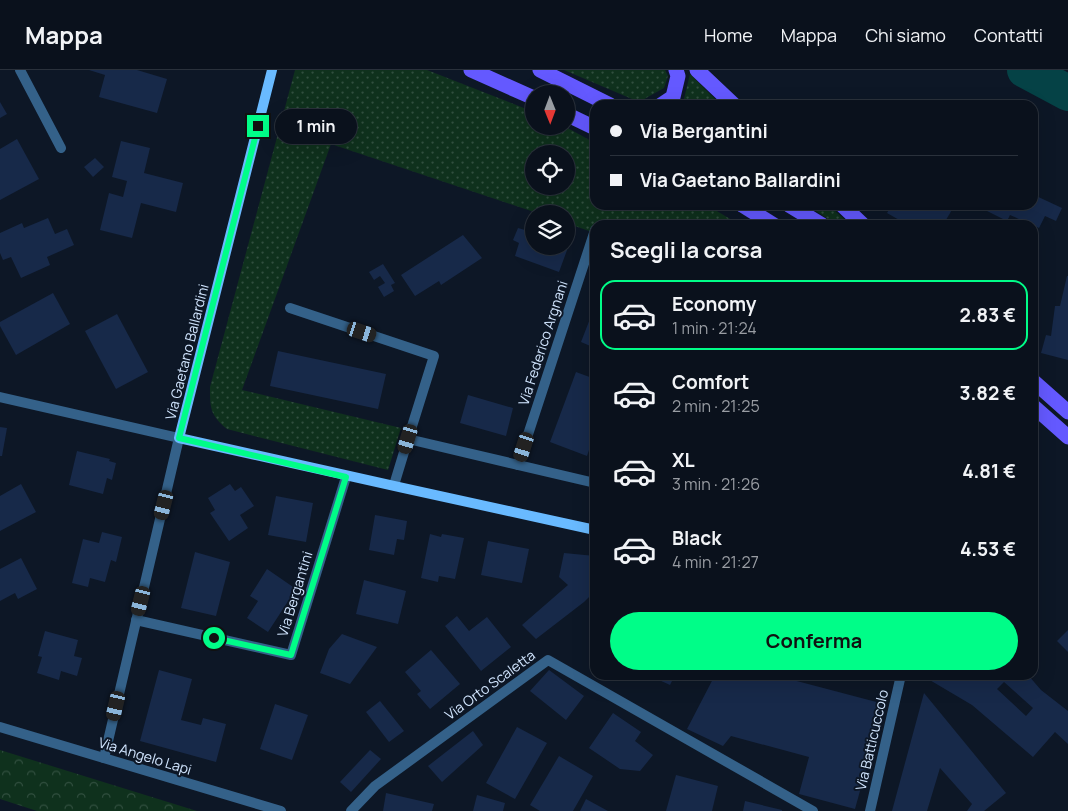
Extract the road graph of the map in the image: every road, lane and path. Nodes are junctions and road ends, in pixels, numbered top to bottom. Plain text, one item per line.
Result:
1 (20, 70) edge
2 (272, 70) edge
3 (471, 70) edge
4 (540, 70) edge
5 (676, 70) edge
6 (697, 70) edge
7 (525, 94) edge
8 (600, 100) edge
9 (668, 100) edge
10 (729, 100) edge
11 (575, 118) edge
12 (590, 126) edge
13 (61, 148) dead end
14 (750, 210) edge
15 (797, 210) edge
16 (847, 210) edge
17 (766, 220) edge
18 (814, 220) edge
19 (858, 220) edge
20 (590, 244) edge
21 (290, 308) dead end
22 (1038, 385) edge
23 (0, 397) edge
24 (1038, 412) edge
25 (1068, 412) edge
26 (1068, 437) edge
27 (179, 438) junction
28 (408, 439) junction
29 (518, 465) junction
30 (346, 477) junction
31 (590, 482) edge
32 (394, 485) junction
33 (590, 529) edge
34 (136, 620) junction
35 (900, 680) edge
36 (0, 727) edge
37 (104, 758) junction
38 (281, 811) edge
39 (351, 811) edge
40 (813, 811) edge
41 (870, 811) edge

1 - 13 street
2 - 27 main road, Via Gaetano Ballardini
3 - 7 main road
4 - 8 main road
5 - 9 main road
6 - 10 main road
11 - 12 main road
14 - 17 main road
15 - 18 main road
16 - 19 main road
20 - 29 street, Via Federico Argnani
21 - 28 street
22 - 25 main road
23 - 27 street
24 - 26 main road
27 - 30 main road
27 - 34 street, Via Gaetano Ballardini
28 - 29 street
28 - 32 street
29 - 31 street
30 - 32 main road
30 - 34 street, Via Bergantini
32 - 33 main road
34 - 37 street, Via Gaetano Ballardini
35 - 41 street, Via Batticuccolo
36 - 37 street, Via Angelo Lapi
37 - 38 street, Via Angelo Lapi
39 - 40 street, Via Orto Scaletta

